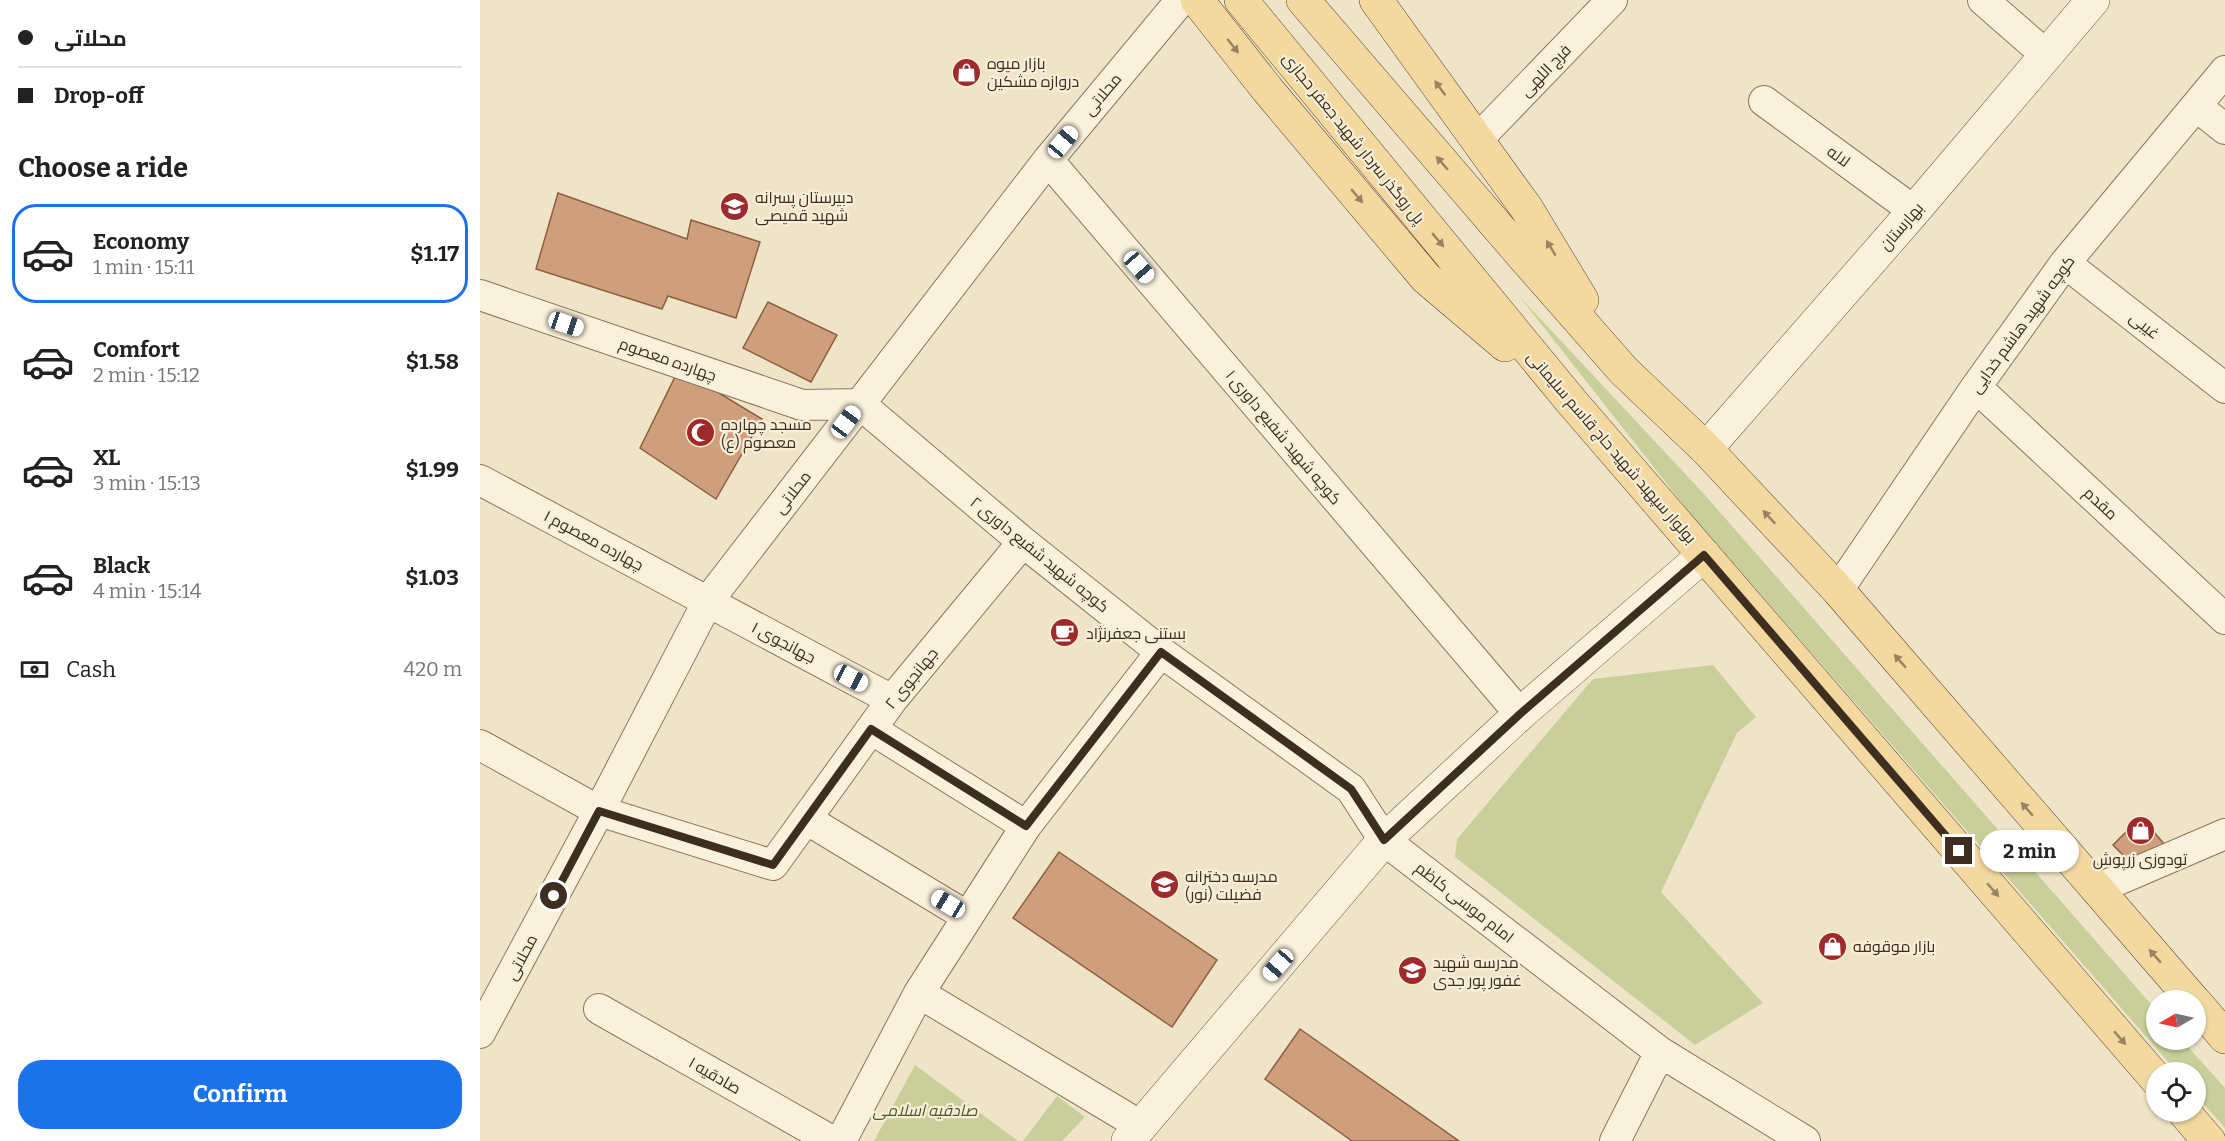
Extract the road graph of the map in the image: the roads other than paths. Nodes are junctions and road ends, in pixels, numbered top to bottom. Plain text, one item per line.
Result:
1 (1181, 0) edge
2 (1197, 0) edge
3 (1240, 0) edge
4 (1303, 0) edge
5 (1376, 0) edge
6 (1612, 0) edge
7 (1983, 0) edge
8 (2093, 0) edge
9 (2046, 55) junction
10 (2225, 71) edge
11 (1764, 101) dead end
12 (2196, 106) junction
13 (2225, 129) edge
14 (1477, 140) junction
15 (1048, 160) junction
16 (1914, 211) junction
17 (2066, 263) junction
18 (1468, 277) joint
19 (480, 295) edge
20 (1624, 370) junction
21 (1976, 387) junction
22 (2225, 388) edge
23 (1571, 401) junction
24 (860, 404) junction
25 (1706, 449) junction
26 (480, 480) edge
27 (1023, 542) junction
28 (1704, 555) junction
29 (1838, 590) junction
30 (708, 601) junction
31 (2225, 619) edge
32 (1161, 652) junction
33 (892, 699) junction
34 (1520, 714) junction
35 (871, 729) junction
36 (480, 745) edge
37 (599, 811) junction
38 (806, 819) junction
39 (1026, 826) junction
40 (2225, 834) edge
41 (1384, 840) junction
42 (2097, 889) junction
43 (968, 917) junction
44 (2185, 990) edge
45 (919, 993) junction
46 (599, 1009) dead end
47 (2206, 1015) edge
48 (482, 1025) edge
49 (2225, 1037) edge
50 (1660, 1052) junction
51 (2146, 1067) edge
52 (2193, 1122) edge
53 (1134, 1134) edge
54 (832, 1141) edge
55 (841, 1141) edge
56 (1615, 1141) edge
57 (1805, 1141) edge
58 (2209, 1141) edge

1 - 15 street, محلاتی
2 -> 23 main road
3 -> 18 main road, پل روگذر سردار شهید جعفر حجازی
20 -> 4 main road
14 -> 5 main road
6 - 14 street, فرج اللهی
7 - 9 street
8 - 9 main road, بهارستان
9 - 16 main road, بهارستان
10 - 12 street, کوچه شهید هاشم خدایی
11 - 16 street, لاله
12 - 13 street
12 - 17 street, کوچه شهید هاشم خدایی
20 -> 14 main road
15 - 24 street, محلاتی
15 - 34 street, کوچه شهید شفیع داوری ۱
16 - 25 main road, بهارستان
17 - 21 street, کوچه شهید هاشم خدایی
17 - 22 street, غیبی
18 - 23 main road, بولوار سپهبد شهید حاج قاسم سلیمانی
19 - 24 street, چهارده معصوم
20 - 25 main road
21 - 29 street, کوچه شهید هاشم خدایی
21 - 31 street, مقدم
23 - 28 main road, بولوار سپهبد شهید حاج قاسم سلیمانی
24 - 27 street, کوچه شهید شفیع داوری ۲
24 - 30 street, محلاتی
29 -> 25 main road
26 - 30 street, چهارده معصوم ۱
27 - 32 street, کوچه شهید شفیع داوری ۲
27 - 33 street, جهانجوی ۲
28 - 34 main road
28 -> 51 main road, بولوار سپهبد شهید حاج قاسم سلیمانی
42 -> 29 main road
30 - 33 street, جهانجوی ۱
30 - 37 street, محلاتی
32 - 39 street
32 - 41 street, کوچه شهید شفیع داوری ۲
33 - 35 street, جهانجوی ۲
34 - 41 main road
35 - 38 street, جهانجوی ۲
35 - 39 street
36 - 37 street
37 - 38 street, جهانجوی ۲
37 - 48 street, محلاتی
38 - 43 street
39 - 43 street
40 - 42 street
41 - 50 street, امام موسی کاظم
41 - 53 main road
44 -> 42 main road
43 - 45 street
45 - 53 street
45 - 55 street
46 - 54 street, صادقیه ۱
47 - 49 main road
50 - 56 street
50 - 57 street, امام موسی کاظم
52 - 58 main road

